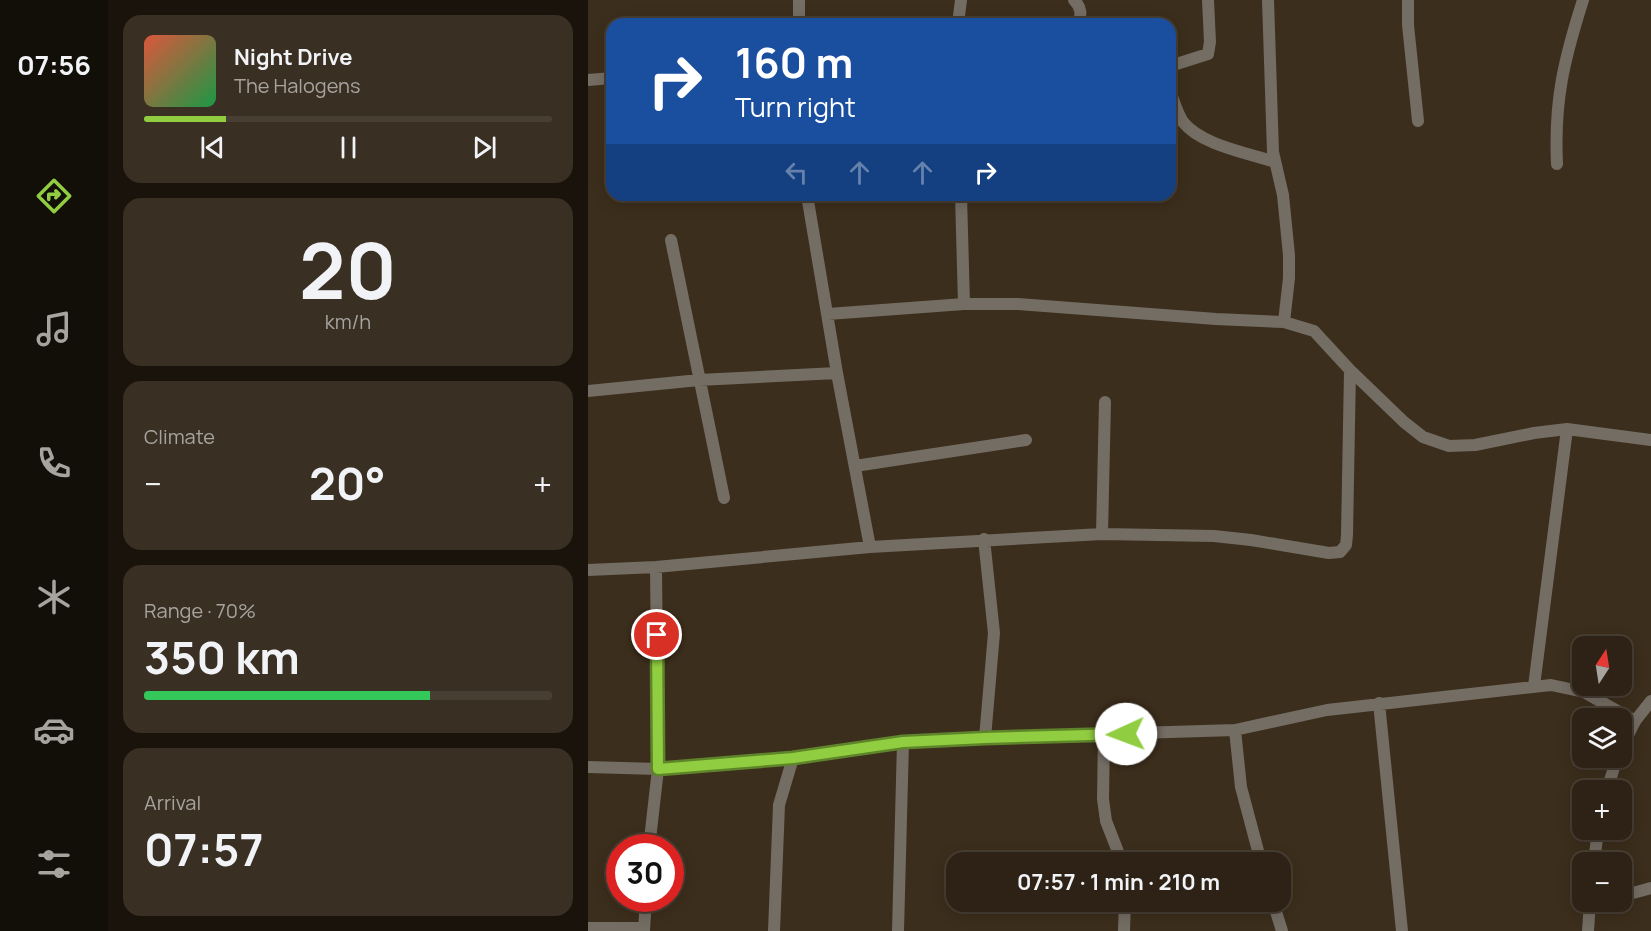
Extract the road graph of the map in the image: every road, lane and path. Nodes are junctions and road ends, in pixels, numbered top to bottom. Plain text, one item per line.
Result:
1 (799, 0) edge
2 (961, 0) edge
3 (1074, 0) edge
4 (1208, 0) edge
5 (1268, 0) edge
6 (1408, 0) edge
7 (1583, 0) edge
8 (799, 18) edge
9 (959, 18) edge
10 (1080, 18) edge
11 (1176, 64) edge
12 (606, 78) edge
13 (588, 80) edge
14 (1176, 105) edge
15 (1418, 121) dead end
16 (1274, 151) junction
17 (1557, 164) dead end
18 (808, 201) edge
19 (961, 201) edge
20 (671, 240) dead end
21 (964, 304) junction
22 (828, 314) junction
23 (1284, 322) junction
24 (1350, 370) junction
25 (837, 373) junction
26 (699, 380) junction
27 (588, 391) edge
28 (1105, 402) dead end
29 (1568, 429) junction
30 (1026, 440) dead end
31 (1651, 440) edge
32 (855, 466) junction
33 (723, 498) dead end
34 (1102, 534) junction
35 (984, 539) junction
36 (870, 547) junction
37 (656, 567) junction
38 (588, 570) edge
39 (1533, 686) junction
40 (1651, 701) edge
41 (1379, 703) junction
42 (1635, 721) junction
43 (1632, 727) edge
44 (1235, 730) junction
45 (1104, 735) junction
46 (985, 738) junction
47 (903, 742) junction
48 (793, 758) junction
49 (588, 767) edge
50 (658, 769) junction
51 (651, 834) edge
52 (1118, 852) edge
53 (1258, 852) edge
54 (1651, 888) edge
55 (1632, 893) edge
56 (645, 912) edge
57 (1125, 912) edge
58 (1276, 912) edge
59 (1591, 912) edge
60 (588, 928) edge
61 (644, 930) edge
62 (774, 931) edge
63 (898, 931) edge
64 (1124, 931) edge
65 (1282, 931) edge
66 (1402, 931) edge
67 (1588, 931) edge

1 - 8 street
2 - 9 street
3 - 10 street
4 - 11 street
5 - 16 street
6 - 15 street
7 - 17 street
12 - 13 street
14 - 16 street
16 - 23 street
18 - 22 street
19 - 21 street
20 - 26 street
21 - 22 street
21 - 23 street
22 - 25 street
23 - 24 street
24 - 29 street
24 - 34 street
25 - 26 street
25 - 32 street
26 - 27 street
26 - 33 street
28 - 34 street
29 - 31 street
29 - 39 street
30 - 32 street
32 - 36 street
34 - 35 street
35 - 36 street
35 - 46 street
36 - 37 street
37 - 38 street
37 - 50 street
39 - 41 street
39 - 42 street
40 - 42 street
41 - 44 street
41 - 66 street
42 - 43 street
44 - 45 street
44 - 53 street
45 - 46 street
45 - 52 street
46 - 47 street
47 - 48 street
47 - 63 street
48 - 50 street
48 - 62 street
49 - 50 street
50 - 51 street
54 - 55 street
56 - 61 street
57 - 64 street
58 - 65 street
59 - 67 street
60 - 61 street

